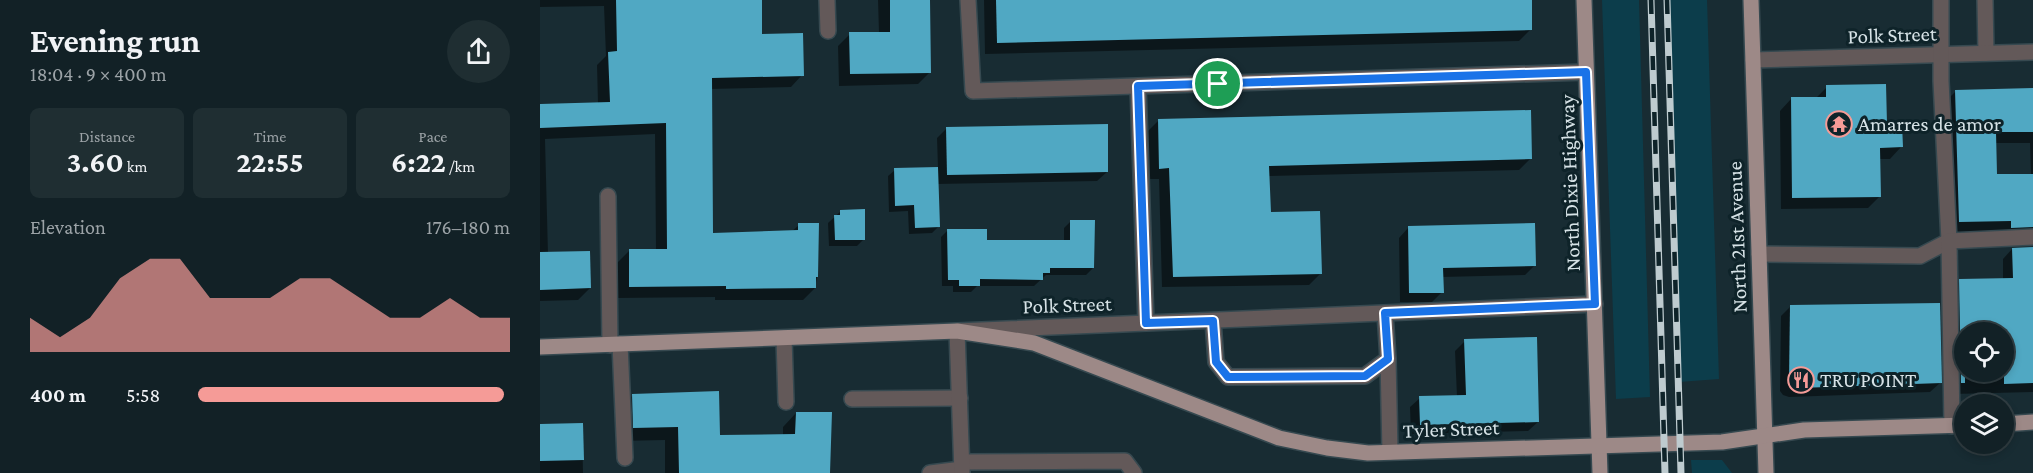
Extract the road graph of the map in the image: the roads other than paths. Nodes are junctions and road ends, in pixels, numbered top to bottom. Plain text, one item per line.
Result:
1 (827, 0) edge
2 (968, 0) edge
3 (1584, 0) edge
4 (1751, 0) edge
5 (1941, 0) edge
6 (1984, 0) edge
7 (828, 31) dead end
8 (2033, 52) edge
9 (1986, 53) junction
10 (1942, 54) junction
11 (1752, 60) junction
12 (1586, 72) junction
13 (1138, 86) junction
14 (608, 195) dead end
15 (2033, 237) edge
16 (1949, 241) junction
17 (1759, 254) junction
18 (1595, 304) junction
19 (1385, 313) junction
20 (1213, 321) junction
21 (1146, 323) junction
22 (957, 331) junction
23 (784, 338) junction
24 (615, 344) junction
25 (540, 348) edge
26 (1388, 359) junction
27 (1957, 394) edge
28 (960, 398) junction
29 (852, 399) dead end
30 (786, 402) dead end
31 (2033, 422) edge
32 (2014, 423) edge
33 (1954, 425) edge
34 (1765, 435) junction
35 (1599, 445) junction
36 (1390, 452) junction
37 (625, 458) dead end
38 (962, 468) edge
39 (930, 473) edge
40 (1134, 473) edge
41 (1600, 473) edge
42 (1766, 473) edge

1 - 7 street
2 - 13 street
3 - 12 main road, North Dixie Highway
4 - 11 main road, North 21st Avenue
5 - 10 street
6 - 9 street
8 - 9 street, Polk Street
9 - 10 street, Polk Street
10 - 11 street, Polk Street
10 - 16 street
11 - 17 main road, North 21st Avenue
12 - 13 street
12 - 18 main road, North Dixie Highway
13 - 21 street
14 - 24 street
15 - 16 street
16 - 17 street
16 - 27 street
17 - 34 main road, North 21st Avenue
18 - 19 street, Polk Street
18 - 35 main road, North Dixie Highway
19 - 20 street, Polk Street
19 - 26 street
20 - 21 street, Polk Street
20 - 26 street
21 - 22 street, Polk Street
22 - 23 main road, Polk Street
22 - 28 street
22 - 36 main road, Tyler Street
23 - 24 main road, Polk Street
23 - 30 street
24 - 25 main road, Polk Street
24 - 37 street
26 - 36 street
28 - 29 street
28 - 38 street
31 - 32 main road
33 - 34 main road, Tyler Street
34 - 35 main road, Tyler Street
34 - 42 main road, North 21st Avenue
35 - 36 main road, Tyler Street
35 - 41 main road, North Dixie Highway
38 - 39 street
38 - 40 street

